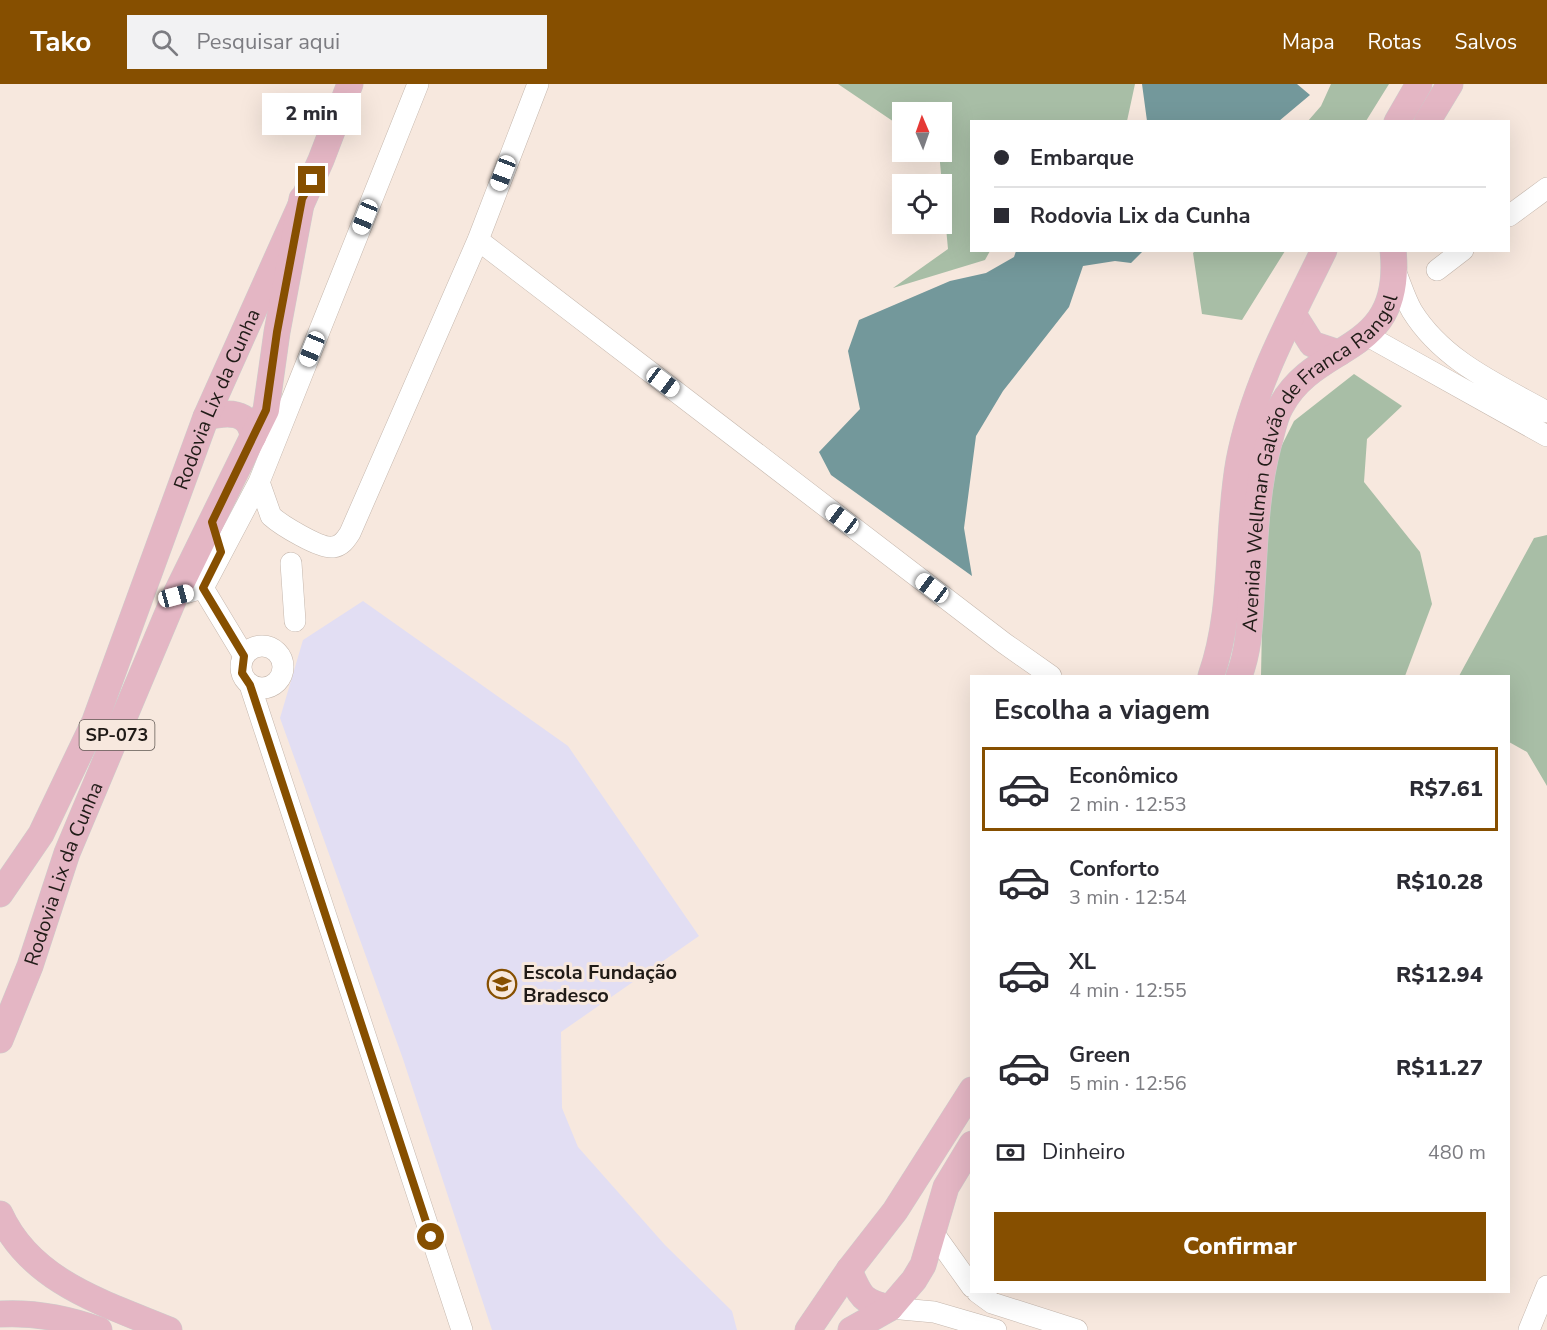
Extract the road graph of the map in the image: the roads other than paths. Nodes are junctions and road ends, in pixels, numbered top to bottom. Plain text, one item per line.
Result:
1 (350, 84) edge
2 (418, 84) edge
3 (538, 84) edge
4 (1419, 84) edge
5 (1450, 84) edge
6 (1398, 120) edge
7 (1428, 120) edge
8 (1547, 188) edge
9 (302, 199) junction
10 (1510, 215) edge
11 (478, 240) junction
12 (1323, 252) edge
13 (1460, 252) edge
14 (1395, 262) edge
15 (1437, 270) dead end
16 (1293, 314) junction
17 (1366, 335) junction
18 (1339, 353) junction
19 (1547, 412) edge
20 (206, 417) junction
21 (253, 436) junction
22 (1547, 436) edge
23 (259, 482) junction
24 (212, 522) junction
25 (221, 552) junction
26 (291, 563) dead end
27 (203, 588) junction
28 (176, 596) junction
29 (295, 621) dead end
30 (244, 656) junction
31 (1050, 675) edge
32 (1211, 675) edge
33 (1239, 675) edge
34 (250, 685) junction
35 (0, 894) edge
36 (0, 1040) edge
37 (970, 1093) edge
38 (970, 1147) edge
39 (895, 1211) junction
40 (0, 1214) edge
41 (932, 1230) junction
42 (5, 1237) edge
43 (849, 1270) junction
44 (970, 1284) edge
45 (1547, 1286) edge
46 (978, 1293) edge
47 (890, 1308) junction
48 (0, 1314) edge
49 (99, 1330) edge
50 (168, 1330) edge
51 (462, 1330) edge
52 (808, 1330) edge
53 (851, 1330) edge
54 (996, 1330) edge
55 (1077, 1330) edge
56 (1529, 1330) edge

1 - 9 main road, Rodovia Lix da Cunha / SP-073
2 - 23 street
3 - 11 street
4 - 6 main road
5 - 7 main road
8 - 10 street
9 - 20 main road, Rodovia Lix da Cunha / SP-073
9 - 21 main road, Rodovia Lix da Cunha / SP-073
11 - 23 street
11 - 31 street
12 - 16 main road, Avenida Wellman Galvão de Franca Rangel
13 - 15 street
14 - 17 main road, Avenida Wellman Galvão de Franca Rangel
14 - 19 street
16 - 18 main road
16 - 32 main road, Avenida Wellman Galvão de Franca Rangel
17 - 18 main road, Avenida Wellman Galvão de Franca Rangel
17 - 22 street
18 - 33 main road, Avenida Wellman Galvão de Franca Rangel
20 - 21 main road
20 - 35 main road, Rodovia Lix da Cunha / SP-073
21 - 24 main road, Rodovia Lix da Cunha / SP-073
23 - 25 street
24 - 25 street
24 - 28 main road, Rodovia Lix da Cunha / SP-073
25 - 27 street
26 - 29 street
27 - 28 street
27 - 30 street
28 - 36 main road, Rodovia Lix da Cunha / SP-073
30 - 34 street
30 - 34 street
34 - 51 street
37 - 39 main road
38 - 41 main road
39 - 41 main road
39 - 43 main road
40 - 42 main road
41 - 44 street
41 - 47 main road
42 - 50 main road
43 - 47 main road
43 - 52 main road
45 - 56 street
46 - 55 street
47 - 53 main road
47 - 54 street
48 - 49 main road

